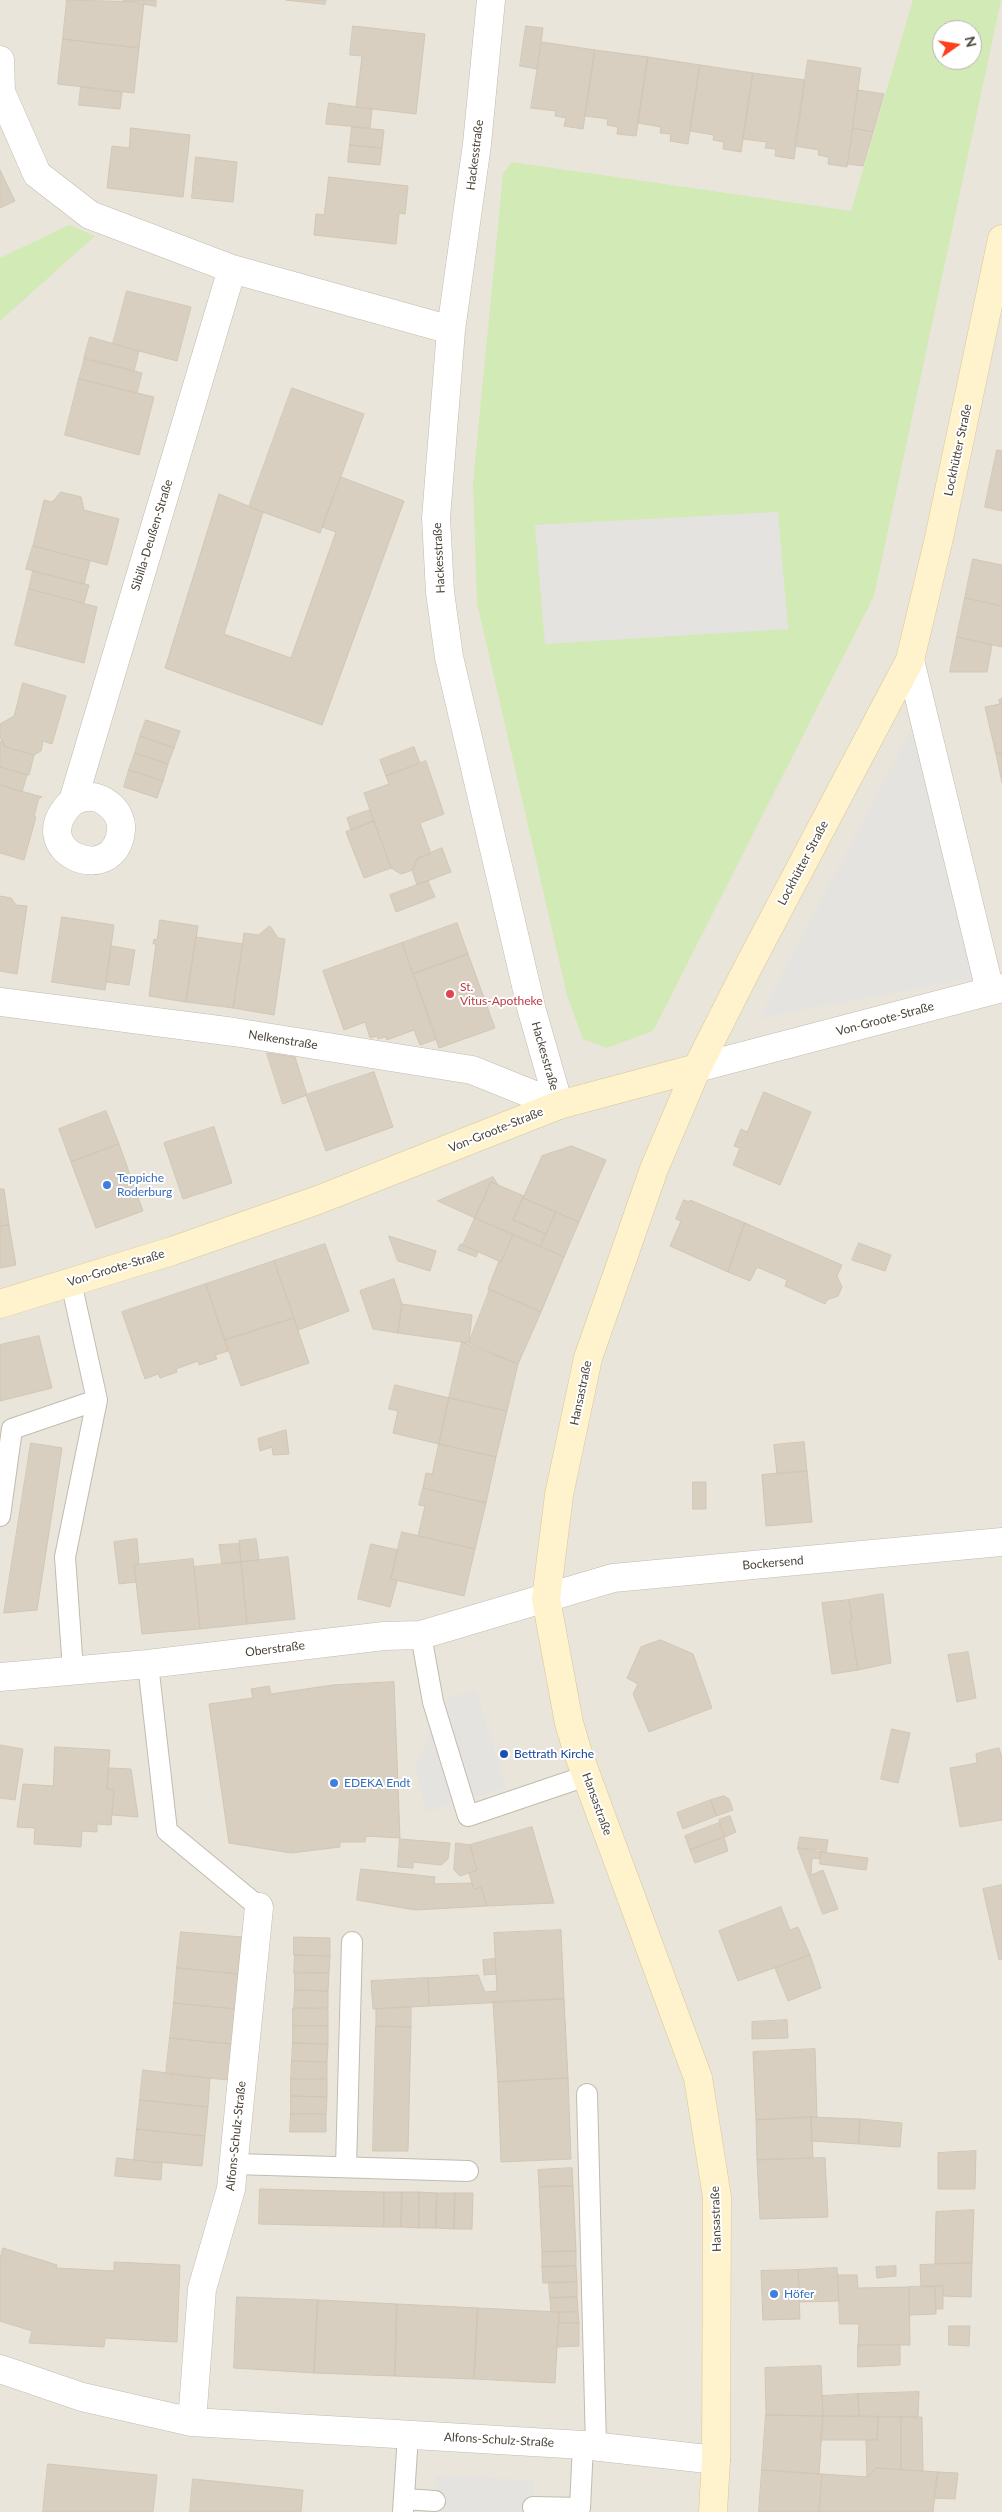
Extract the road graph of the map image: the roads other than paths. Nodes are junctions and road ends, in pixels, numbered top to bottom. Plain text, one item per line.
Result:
1 (491, 0) edge
2 (0, 60) edge
3 (1002, 243) edge
4 (232, 270) junction
5 (451, 330) junction
6 (910, 660) junction
7 (72, 801) dead end
8 (996, 990) edge
9 (0, 1002) edge
10 (697, 1068) junction
11 (559, 1105) junction
12 (71, 1282) junction
13 (0, 1304) edge
14 (97, 1400) junction
15 (0, 1516) edge
16 (1002, 1542) edge
17 (546, 1599) junction
18 (421, 1635) junction
19 (148, 1664) junction
20 (73, 1670) junction
21 (0, 1677) edge
22 (586, 1776) junction
23 (259, 1907) joint
24 (352, 1942) dead end
25 (587, 2094) dead end
26 (234, 2164) junction
27 (346, 2167) junction
28 (468, 2171) dead end
29 (0, 2369) edge
30 (192, 2422) junction
31 (408, 2435) junction
32 (590, 2445) junction
33 (716, 2460) junction
34 (435, 2501) dead end
35 (403, 2506) edge
36 (533, 2507) dead end
37 (713, 2512) edge

1 - 5 street, Hackesstraße
2 - 4 street
3 - 6 street, Lockhütter Straße
4 - 5 street
4 - 7 street, Sibilla-Deußen-Straße
5 - 11 street, Hackesstraße
6 - 8 street, Lockhütter Straße
6 - 10 street, Lockhütter Straße
8 - 10 street, Von-Groote-Straße
9 - 11 street, Nelkenstraße
10 - 11 street, Von-Groote-Straße
10 - 17 street, Hansastraße
11 - 12 street, Von-Groote-Straße
12 - 13 street, Von-Groote-Straße
12 - 14 lane
14 - 15 lane
14 - 20 lane
16 - 17 street, Bockersend
17 - 18 street, Oberstraße
17 - 22 street, Hansastraße
18 - 19 street, Oberstraße
18 - 22 lane
19 - 20 street, Oberstraße
19 - 23 lane
20 - 21 street, Oberstraße
22 - 33 street, Hansastraße
23 - 26 street, Alfons-Schulz-Straße
24 - 27 lane
25 - 32 lane
26 - 27 lane
26 - 30 street, Alfons-Schulz-Straße
27 - 28 lane
29 - 30 street, Alfons-Schulz-Straße
30 - 31 street, Alfons-Schulz-Straße
31 - 32 street, Alfons-Schulz-Straße
31 - 35 lane
32 - 33 street
32 - 36 lane
33 - 37 street, Hansastraße
34 - 35 lane

